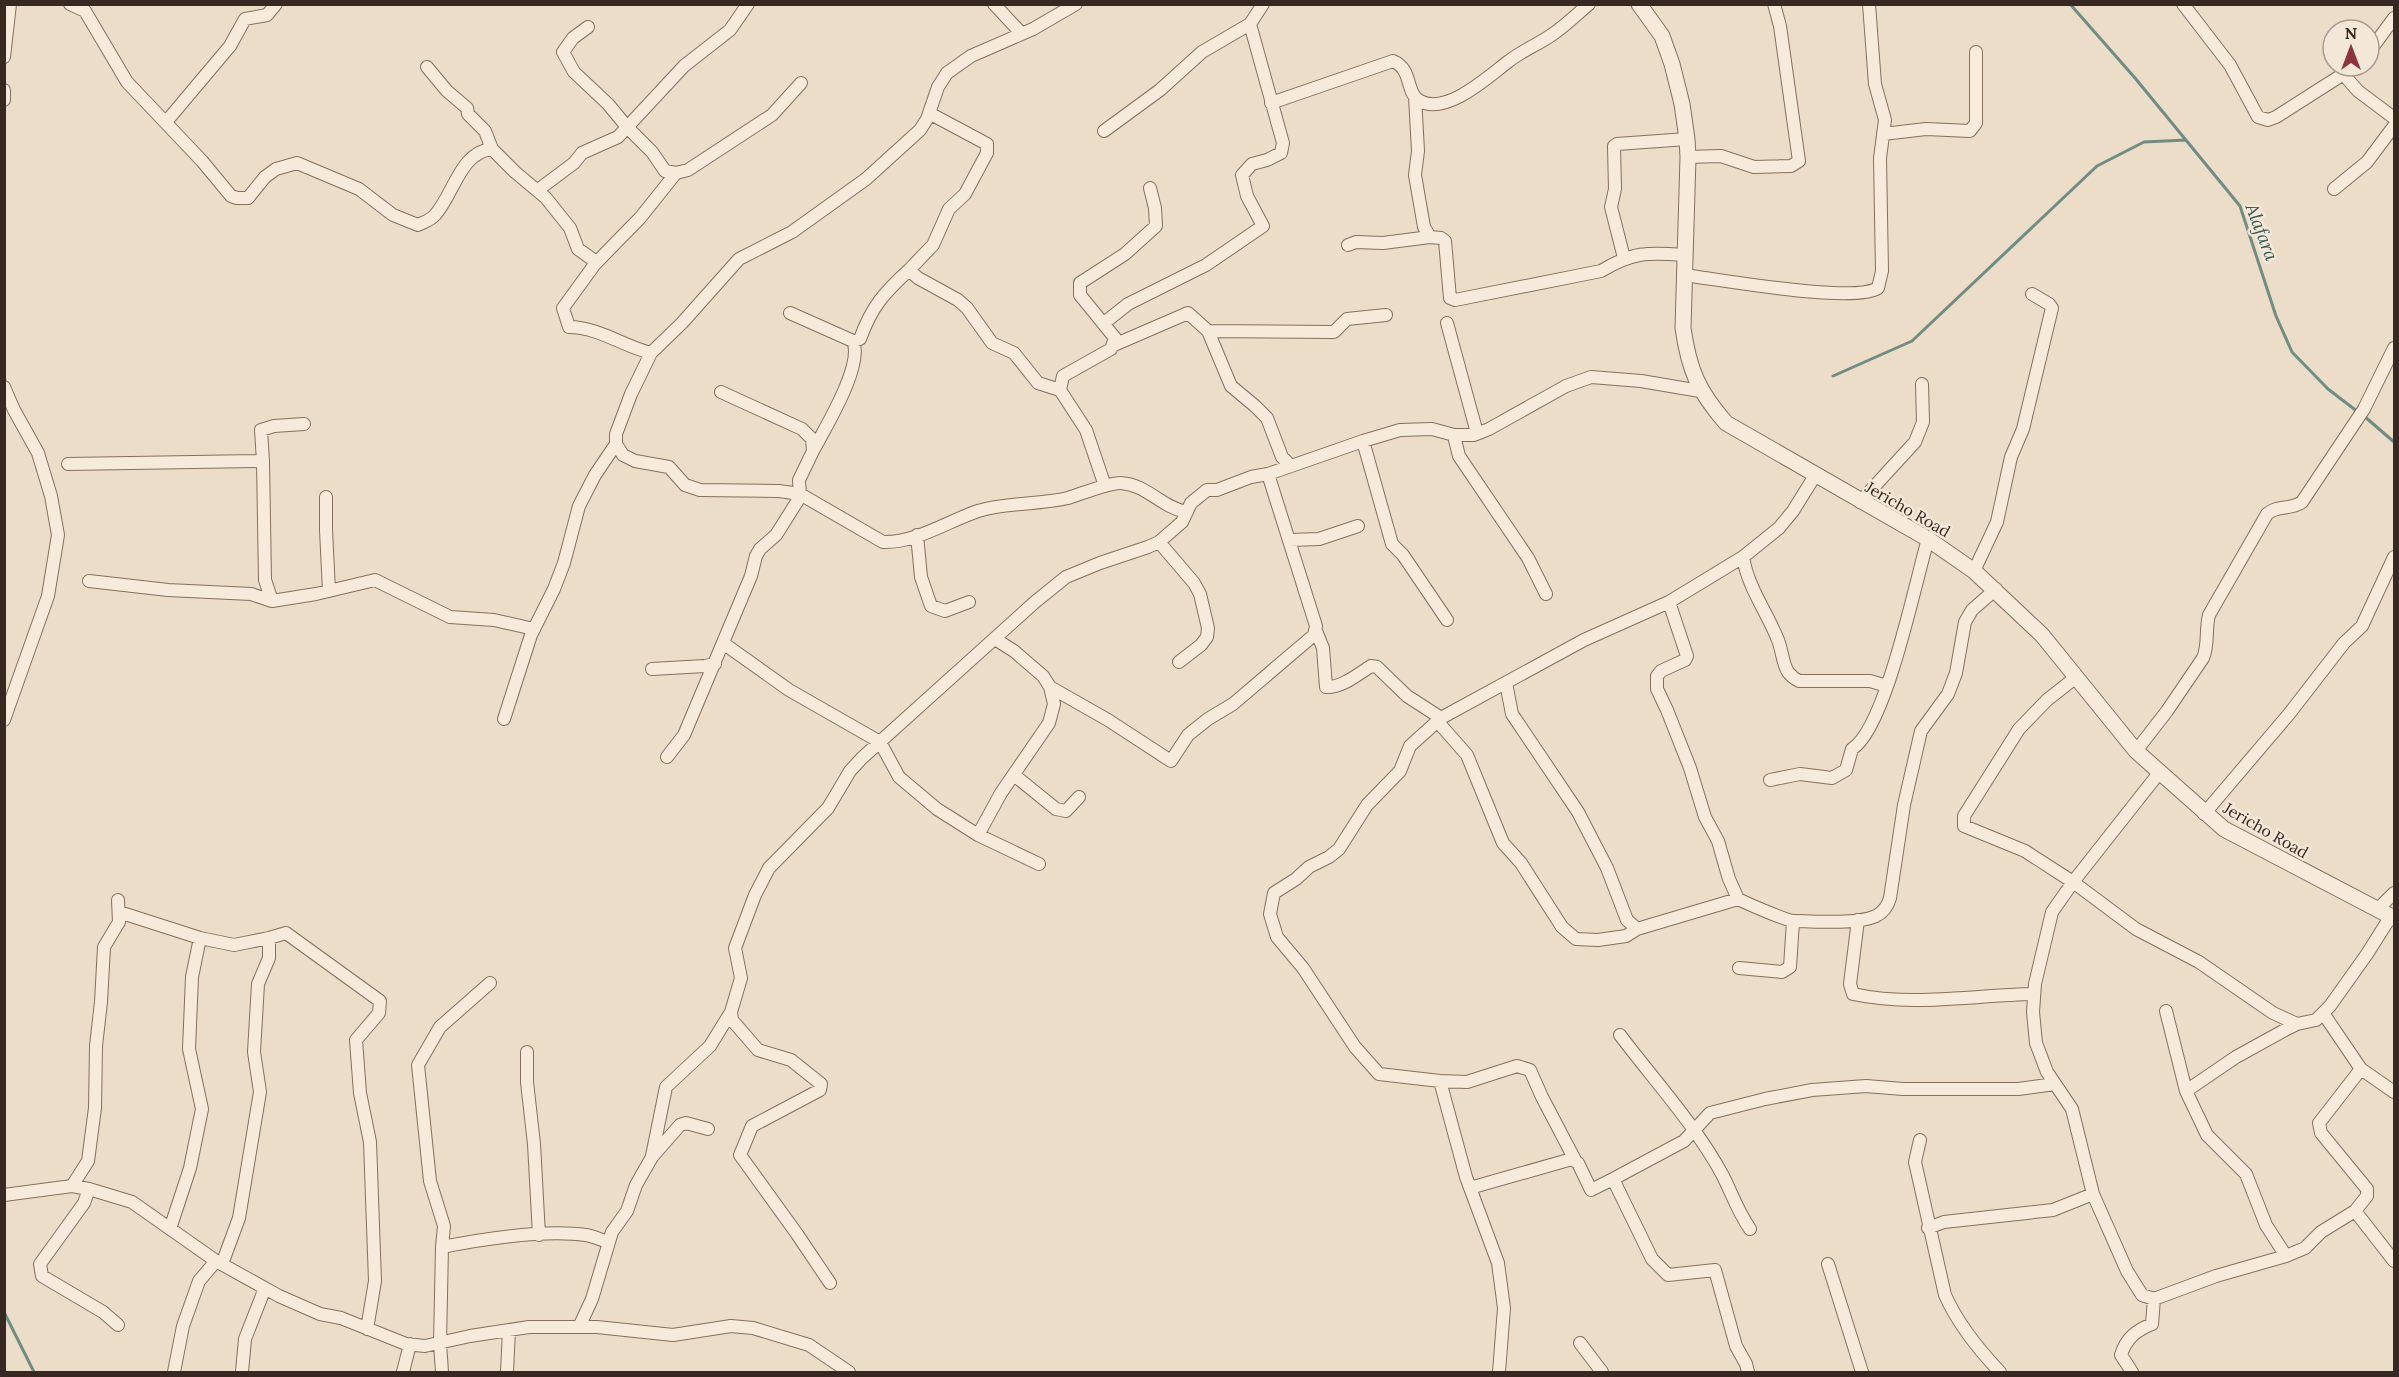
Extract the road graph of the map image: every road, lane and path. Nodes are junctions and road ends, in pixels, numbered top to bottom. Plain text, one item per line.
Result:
1 (10, 4) edge
2 (70, 4) edge
3 (276, 4) edge
4 (747, 4) edge
5 (994, 4) edge
6 (1077, 4) edge
7 (1263, 4) edge
8 (1589, 4) edge
9 (1639, 4) edge
10 (1774, 4) edge
11 (1869, 4) edge
12 (2183, 4) edge
13 (2394, 18) edge
14 (1250, 24) junction
15 (588, 27) dead end
16 (1021, 33) junction
17 (2381, 36) edge
18 (1976, 52) dead end
19 (4, 57) edge
20 (427, 67) dead end
21 (2339, 78) edge
22 (2347, 78) edge
23 (801, 83) dead end
24 (4, 90) edge
25 (1415, 97) junction
26 (4, 99) edge
27 (1271, 103) junction
28 (929, 113) junction
29 (2394, 118) edge
30 (166, 122) junction
31 (2394, 126) edge
32 (627, 127) junction
33 (1104, 131) dead end
34 (1882, 134) junction
35 (1687, 139) junction
36 (492, 149) junction
37 (1688, 157) junction
38 (676, 173) junction
39 (1150, 188) dead end
40 (2334, 189) dead end
41 (538, 190) junction
42 (1430, 237) junction
43 (1348, 246) dead end
44 (1684, 255) junction
45 (1624, 258) junction
46 (595, 264) junction
47 (909, 270) junction
48 (1683, 275) junction
49 (2032, 294) dead end
50 (790, 313) dead end
51 (1386, 315) dead end
52 (1104, 323) junction
53 (1447, 323) dead end
54 (1208, 332) junction
55 (853, 340) junction
56 (1114, 345) junction
57 (2394, 348) edge
58 (651, 353) junction
59 (1922, 384) dead end
60 (4, 387) edge
61 (1060, 390) junction
62 (1700, 391) junction
63 (721, 392) dead end
64 (9, 413) edge
65 (304, 424) dead end
66 (1477, 434) junction
67 (1459, 435) junction
68 (1363, 441) junction
69 (616, 444) junction
70 (813, 451) junction
71 (263, 461) junction
72 (68, 464) dead end
73 (1291, 466) junction
74 (1268, 474) junction
75 (1816, 474) junction
76 (1104, 486) junction
77 (800, 494) junction
78 (326, 497) dead end
79 (1860, 502) junction
80 (1186, 512) junction
81 (1358, 526) dead end
82 (917, 535) junction
83 (1290, 540) junction
84 (1928, 540) junction
85 (1159, 542) junction
86 (1743, 557) junction
87 (2394, 557) edge
88 (1974, 571) junction
89 (89, 581) dead end
90 (1996, 590) junction
91 (329, 591) junction
92 (1546, 594) dead end
93 (272, 601) junction
94 (969, 602) dead end
95 (1669, 602) junction
96 (1447, 620) dead end
97 (534, 629) junction
98 (1316, 630) junction
99 (995, 639) junction
100 (723, 643) junction
101 (1179, 663) dead end
102 (715, 664) junction
103 (652, 669) dead end
104 (2075, 678) junction
105 (1506, 683) junction
106 (1887, 686) junction
107 (1050, 687) junction
108 (5, 713) edge
109 (504, 719) dead end
110 (1440, 720) junction
111 (880, 742) junction
112 (2136, 751) junction
113 (667, 757) dead end
114 (2159, 773) junction
115 (1014, 775) junction
116 (1770, 780) dead end
117 (1078, 797) dead end
118 (2204, 814) junction
119 (978, 835) junction
120 (1039, 864) dead end
121 (2073, 882) junction
122 (2394, 892) edge
123 (1738, 899) junction
124 (2387, 915) edge
125 (1858, 920) junction
126 (1793, 921) junction
127 (1636, 929) junction
128 (200, 938) junction
129 (269, 938) junction
130 (1739, 968) dead end
131 (490, 983) dead end
132 (2034, 994) junction
133 (2166, 1011) dead end
134 (731, 1012) junction
135 (2323, 1013) junction
136 (2296, 1024) junction
137 (1620, 1035) dead end
138 (527, 1052) dead end
139 (2361, 1069) junction
140 (1440, 1081) junction
141 (2055, 1084) junction
142 (2186, 1091) junction
143 (2394, 1092) edge
144 (708, 1129) dead end
145 (1694, 1132) junction
146 (1920, 1140) dead end
147 (652, 1157) junction
148 (1575, 1160) junction
149 (1613, 1179) junction
150 (72, 1186) junction
151 (1470, 1188) junction
152 (89, 1189) junction
153 (2093, 1194) junction
154 (4, 1195) edge
155 (2355, 1211) junction
156 (1928, 1228) junction
157 (170, 1229) junction
158 (1749, 1229) dead end
159 (539, 1235) junction
160 (608, 1242) junction
161 (442, 1247) junction
162 (2286, 1256) junction
163 (2394, 1261) edge
164 (219, 1262) junction
165 (1828, 1264) dead end
166 (830, 1283) dead end
167 (265, 1288) junction
168 (2154, 1299) junction
169 (118, 1325) dead end
170 (579, 1327) junction
171 (367, 1329) junction
172 (509, 1330) junction
173 (440, 1343) junction
174 (1580, 1343) dead end
175 (410, 1344) junction
176 (174, 1372) edge
177 (242, 1372) edge
178 (403, 1372) edge
179 (442, 1372) edge
180 (507, 1372) edge
181 (849, 1372) edge
182 (1499, 1372) edge
183 (1602, 1372) edge
184 (1748, 1372) edge
185 (1862, 1372) edge
186 (2000, 1372) edge
187 (2132, 1372) edge

1 - 19 street
2 - 30 street
3 - 30 street
4 - 32 street
5 - 16 street
6 - 16 street
7 - 14 street
8 - 25 street
9 - 35 street, Jericho Road
10 - 37 street
11 - 34 street
12 - 21 street
13 - 17 street
14 - 27 street
14 - 33 street
15 - 32 street
16 - 28 street
18 - 34 street
20 - 36 street
22 - 29 street
23 - 38 street
24 - 26 street
25 - 27 street
25 - 42 street
27 - 52 street
28 - 47 street
28 - 58 street
30 - 36 street
31 - 40 street
32 - 38 street
32 - 41 street
34 - 48 street
35 - 37 street, Jericho Road
35 - 45 street
36 - 41 street
37 - 44 street, Jericho Road
38 - 46 street
39 - 52 street
41 - 46 street
42 - 43 street
42 - 45 street
44 - 45 street
44 - 48 street, Jericho Road
46 - 58 street
47 - 55 street
47 - 61 street
48 - 62 street, Jericho Road
49 - 88 street
50 - 55 street
51 - 54 street
52 - 56 street
53 - 66 street
54 - 56 street
54 - 73 street
55 - 70 street
56 - 61 street
57 - 112 street
58 - 69 street
59 - 79 street
60 - 64 street
61 - 76 street
62 - 66 street
62 - 75 street, Jericho Road
63 - 70 street
64 - 108 street
65 - 71 street
66 - 67 street
67 - 68 street
67 - 92 street
68 - 73 street
68 - 96 street
69 - 77 street
69 - 97 street
70 - 77 street
71 - 72 street
71 - 93 street
73 - 74 street
74 - 80 street
74 - 83 street
75 - 79 street, Jericho Road
75 - 86 street
76 - 80 street
76 - 82 street
77 - 82 street
77 - 100 street
78 - 91 street
79 - 84 street, Jericho Road
80 - 85 street
81 - 83 street
82 - 94 street
83 - 98 street
84 - 88 street, Jericho Road
84 - 106 street
85 - 99 street
85 - 101 street
86 - 95 street
86 - 106 street
87 - 118 street
88 - 90 street, Jericho Road
89 - 93 street
90 - 104 street, Jericho Road
90 - 125 street
91 - 93 street
91 - 97 street
95 - 105 street
95 - 123 street
97 - 109 street
98 - 107 street
98 - 110 street
99 - 107 street
99 - 111 street
100 - 102 street
100 - 111 street
102 - 103 street
102 - 113 street
104 - 112 street, Jericho Road
104 - 121 street
105 - 110 street
105 - 127 street
106 - 116 street
107 - 115 street
110 - 127 street
110 - 140 street
111 - 119 street
111 - 134 street
112 - 114 street, Jericho Road
114 - 118 street, Jericho Road
114 - 121 street
115 - 117 street
115 - 119 street
118 - 124 street, Jericho Road
119 - 120 street
121 - 132 street
121 - 136 street
122 - 124 street
123 - 126 street
123 - 127 street
124 - 135 street
125 - 126 street
125 - 132 street
126 - 130 street
128 - 129 street
128 - 150 street
128 - 157 street
129 - 164 street
129 - 171 street
131 - 161 street
132 - 141 street
133 - 142 street
134 - 147 street
134 - 166 street
135 - 136 street
135 - 139 street
136 - 142 street
137 - 145 street
138 - 159 street
139 - 143 street
139 - 155 street
140 - 148 street
140 - 151 street
141 - 145 street
141 - 153 street
142 - 162 street
144 - 147 street
145 - 149 street
145 - 158 street
146 - 156 street
147 - 160 street
148 - 149 street
148 - 151 street
149 - 184 street
150 - 152 street
150 - 154 street
151 - 182 street
152 - 157 street
152 - 169 street
153 - 156 street
153 - 168 street
155 - 162 street
155 - 163 street
156 - 186 street
157 - 164 street
159 - 160 street
159 - 161 street
160 - 170 street
161 - 173 street
162 - 168 street
164 - 167 street
164 - 176 street
165 - 185 street
167 - 171 street
167 - 177 street
168 - 187 street
170 - 172 street
170 - 181 street
171 - 175 street
172 - 173 street
172 - 180 street
173 - 175 street
173 - 179 street
174 - 183 street
175 - 178 street

